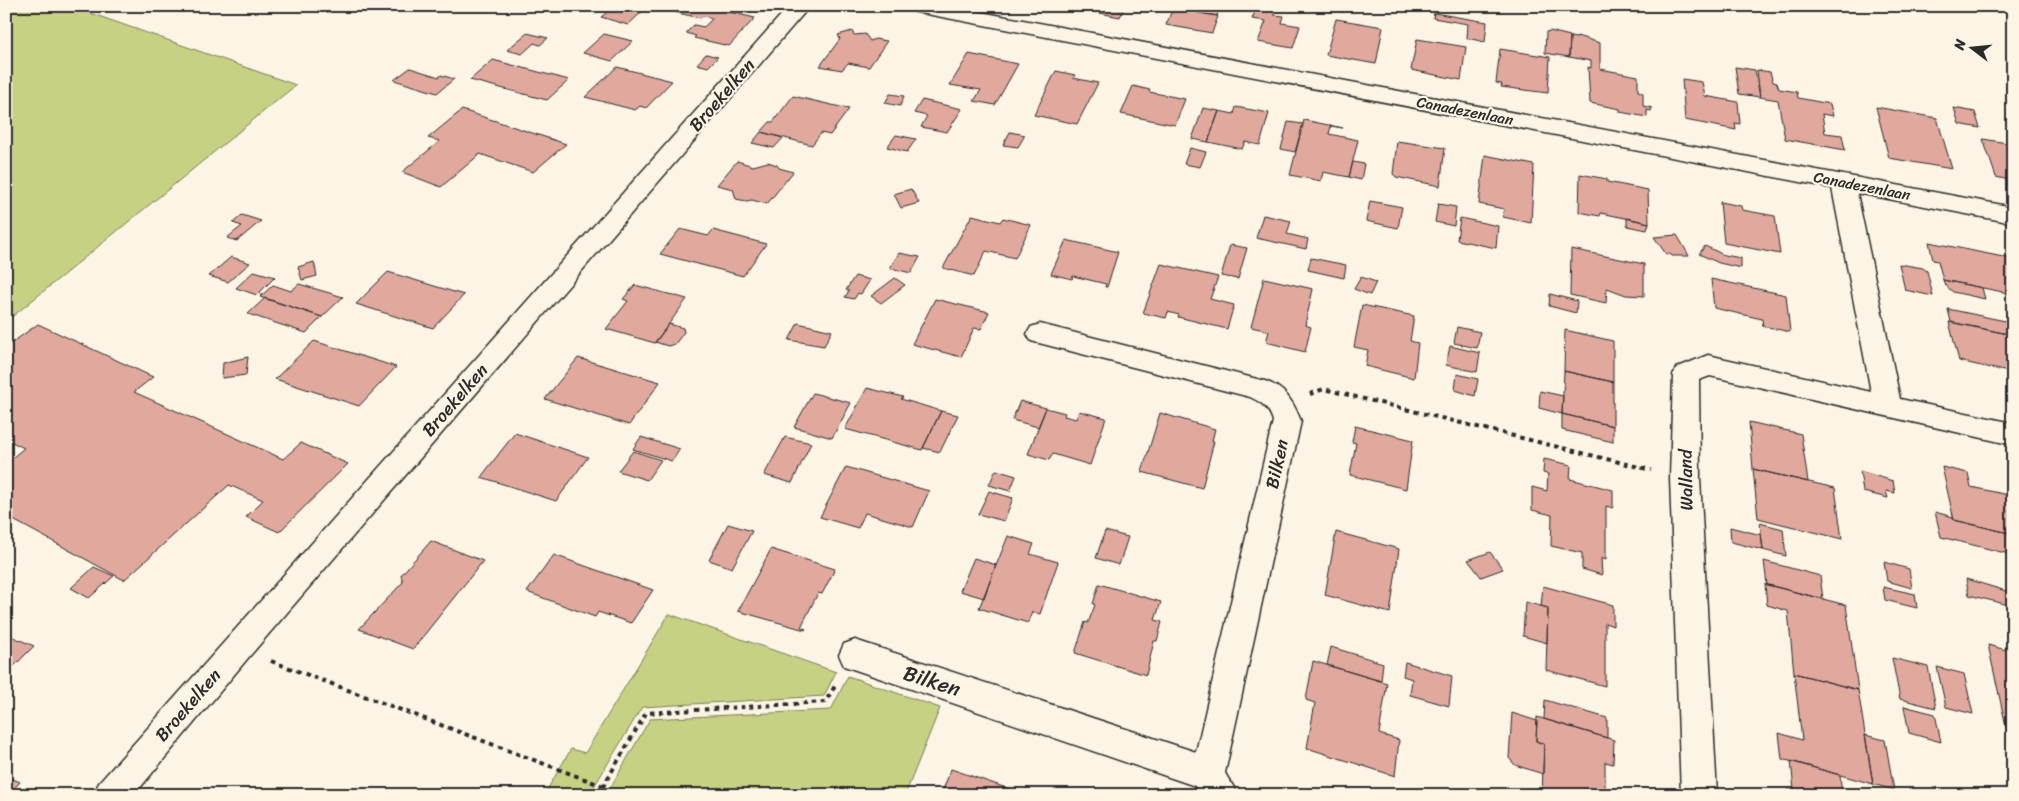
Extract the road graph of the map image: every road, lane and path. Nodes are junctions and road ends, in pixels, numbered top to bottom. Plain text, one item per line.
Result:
1 (800, 6) edge
2 (916, 6) edge
3 (1843, 183) junction
4 (2013, 215) edge
5 (1040, 334) dead end
6 (1282, 404) junction
7 (1888, 407) junction
8 (2013, 434) edge
9 (1685, 478) junction
10 (237, 648) junction
11 (855, 655) joint
12 (1214, 784) edge
13 (603, 786) junction
14 (111, 795) edge
15 (598, 795) edge
16 (1699, 795) edge

1 - 10 street, Broekelken
2 - 3 street, Canadezenlaan
3 - 4 street, Canadezenlaan
3 - 7 street
5 - 6 street
6 - 9 path
6 - 12 street, Bilken
7 - 8 street, Walland
7 - 9 street, Walland
9 - 16 street, Walland
10 - 13 path
10 - 14 street, Broekelken
11 - 12 street, Bilken
11 - 13 path
13 - 15 path

